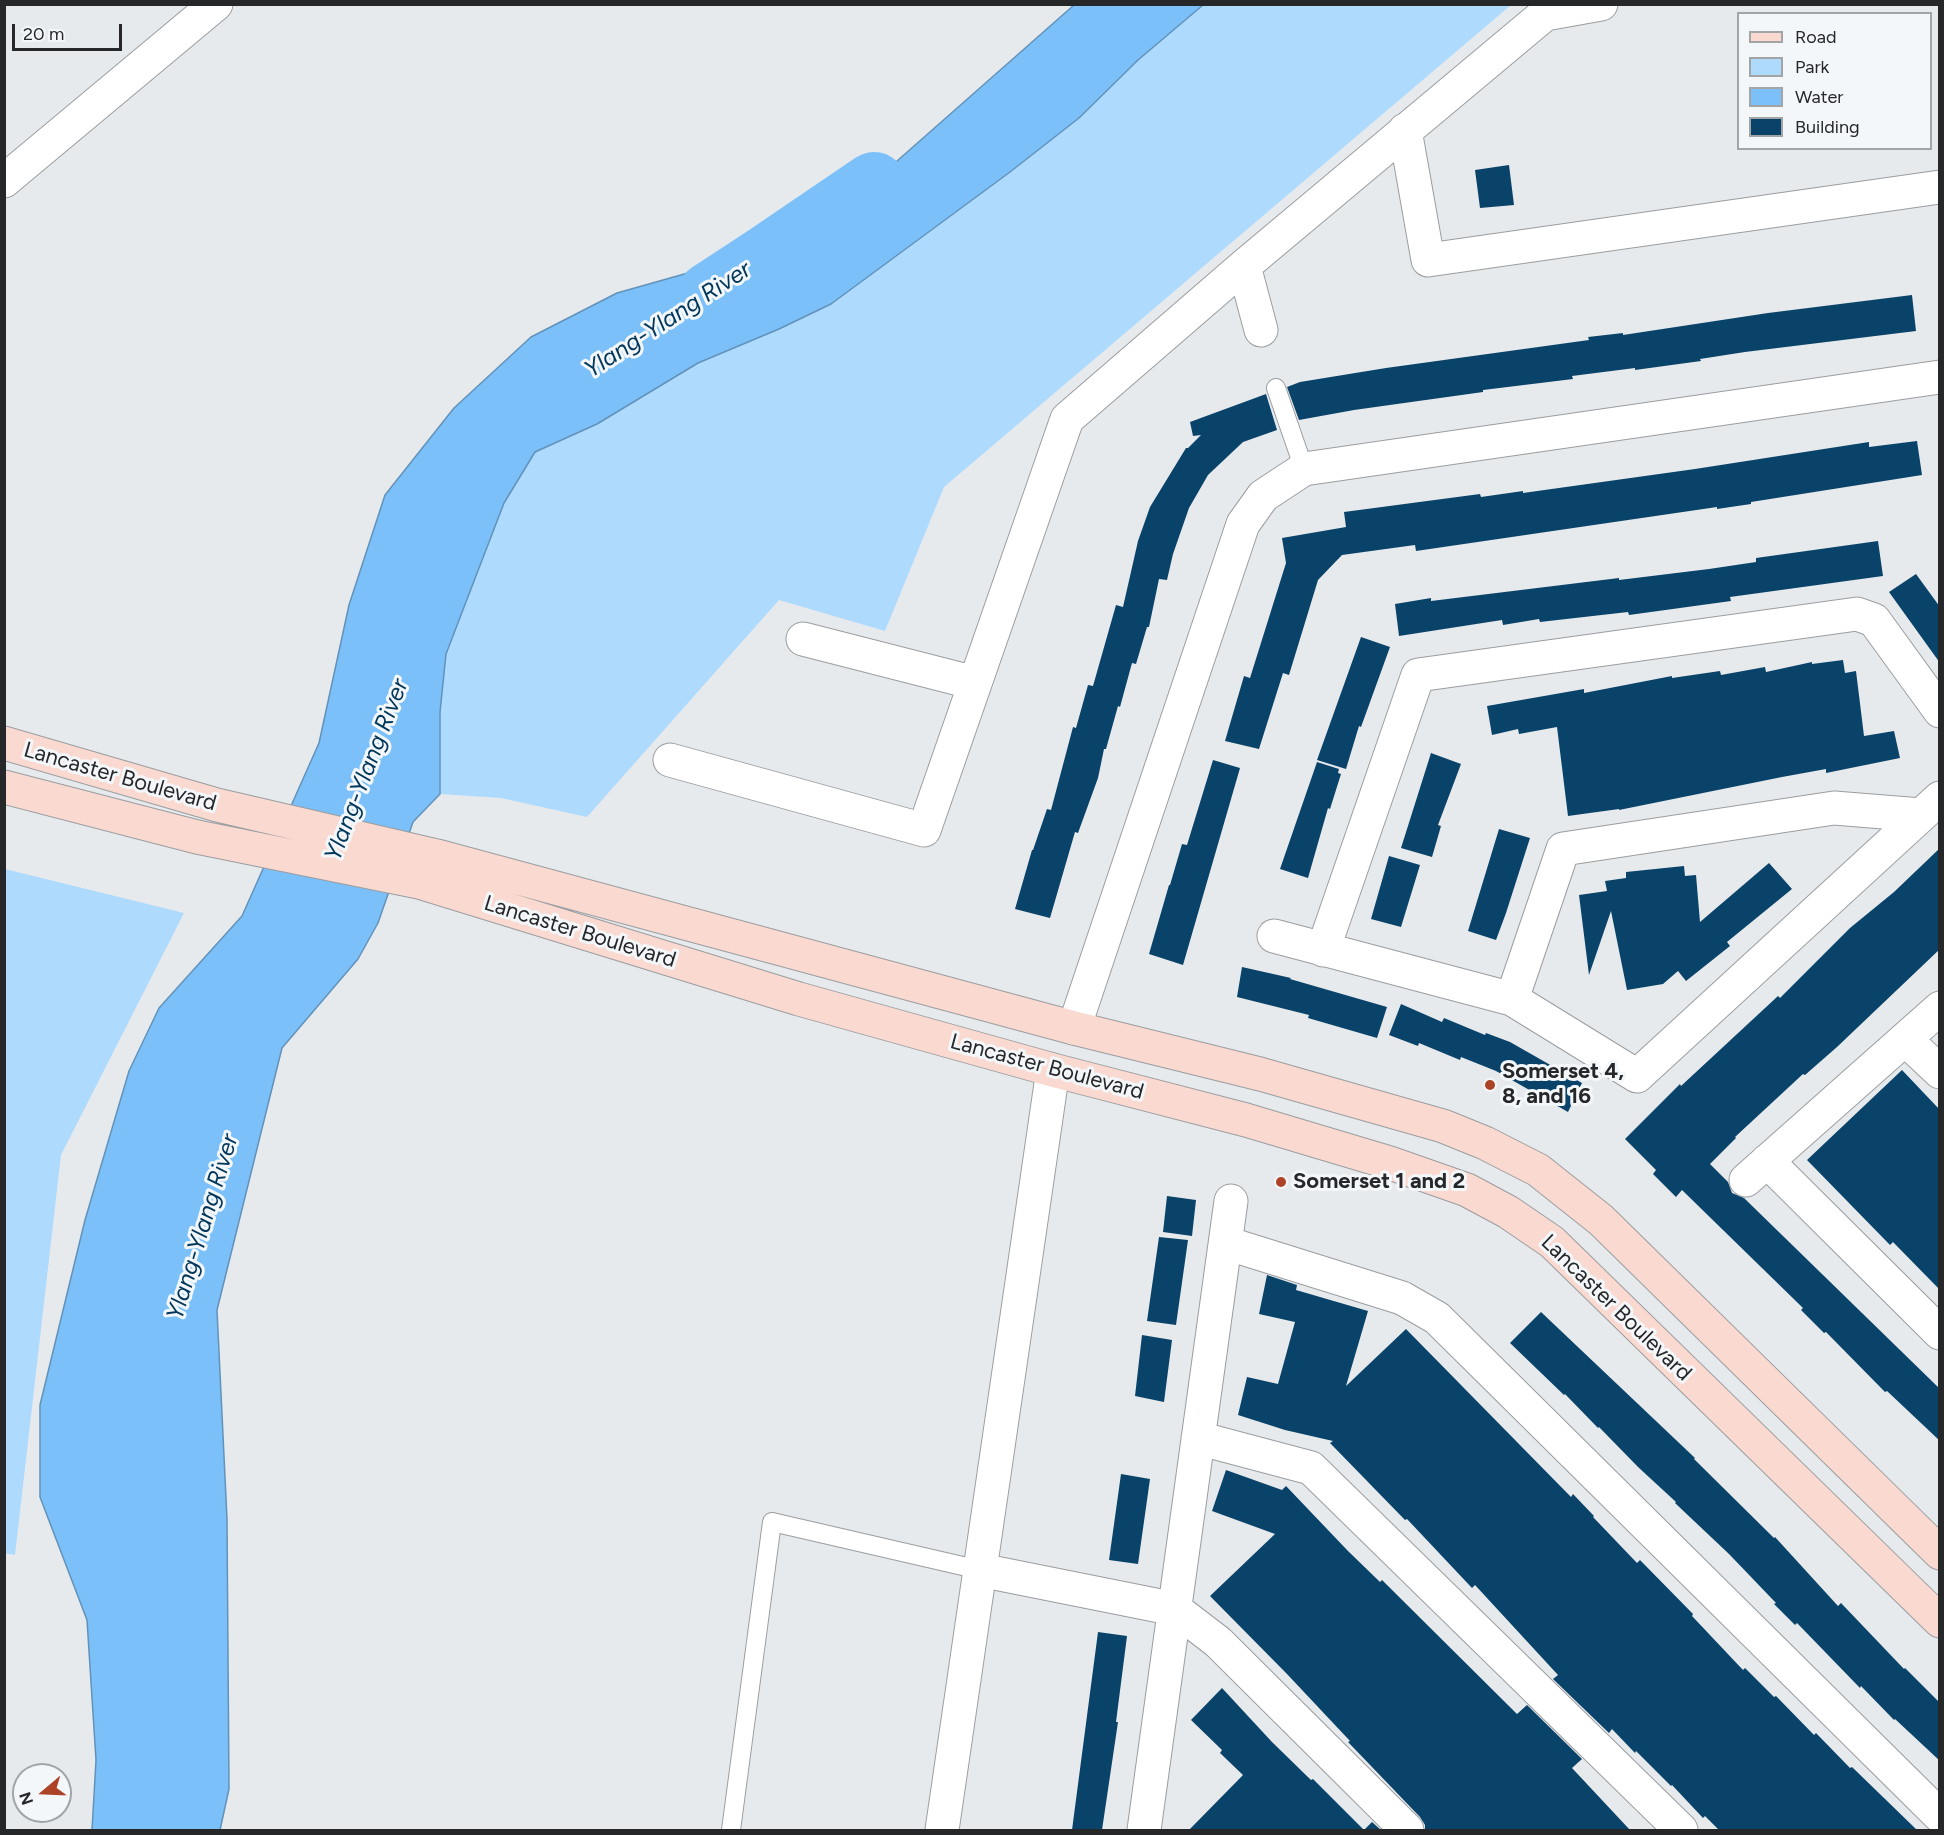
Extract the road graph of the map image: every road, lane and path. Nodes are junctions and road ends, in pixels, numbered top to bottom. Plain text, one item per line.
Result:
1 (216, 4) edge
2 (1601, 4) edge
3 (1405, 130) junction
4 (4, 181) edge
5 (1940, 187) edge
6 (1244, 266) junction
7 (1261, 330) dead end
8 (1940, 377) edge
9 (1276, 388) dead end
10 (1304, 469) junction
11 (803, 639) dead end
12 (975, 683) junction
13 (1940, 711) edge
14 (4, 743) edge
15 (670, 759) dead end
16 (4, 786) edge
17 (1930, 806) edge
18 (428, 869) junction
19 (1274, 936) dead end
20 (1323, 950) junction
21 (1512, 999) junction
22 (970, 1000) junction
23 (1940, 1008) edge
24 (1074, 1028) junction
25 (1905, 1039) junction
26 (960, 1044) junction
27 (1053, 1070) junction
28 (1940, 1072) edge
29 (1231, 1201) dead end
30 (1226, 1243) junction
31 (1940, 1333) edge
32 (1198, 1438) junction
33 (1940, 1553) edge
34 (980, 1570) junction
35 (1175, 1609) junction
36 (1940, 1621) edge
37 (1940, 1816) edge
38 (731, 1830) edge
39 (942, 1830) edge
40 (1144, 1830) edge
41 (1407, 1830) edge
42 (1681, 1830) edge

1 - 4 street
2 - 3 street
3 - 5 street
3 - 6 street
6 - 7 street
6 - 12 street
8 - 10 street
9 - 10 lane
10 - 24 street
11 - 12 street
12 - 15 street
13 - 20 street
14 - 18 main road, Lancaster Boulevard
16 - 18 main road, Lancaster Boulevard
17 - 21 street
17 - 21 street
18 - 22 main road, Lancaster Boulevard
18 - 26 main road, Lancaster Boulevard
19 - 20 street
20 - 21 street
22 - 24 main road, Lancaster Boulevard
22 - 26 main road
23 - 25 street
24 - 33 main road, Lancaster Boulevard
25 - 28 street
25 - 31 street
26 - 27 main road, Lancaster Boulevard
27 - 34 street
27 - 36 main road, Lancaster Boulevard
29 - 30 street
30 - 32 street
30 - 37 street
32 - 35 street
32 - 42 street
34 - 35 street
34 - 38 lane
34 - 39 street
35 - 40 street
35 - 41 street

